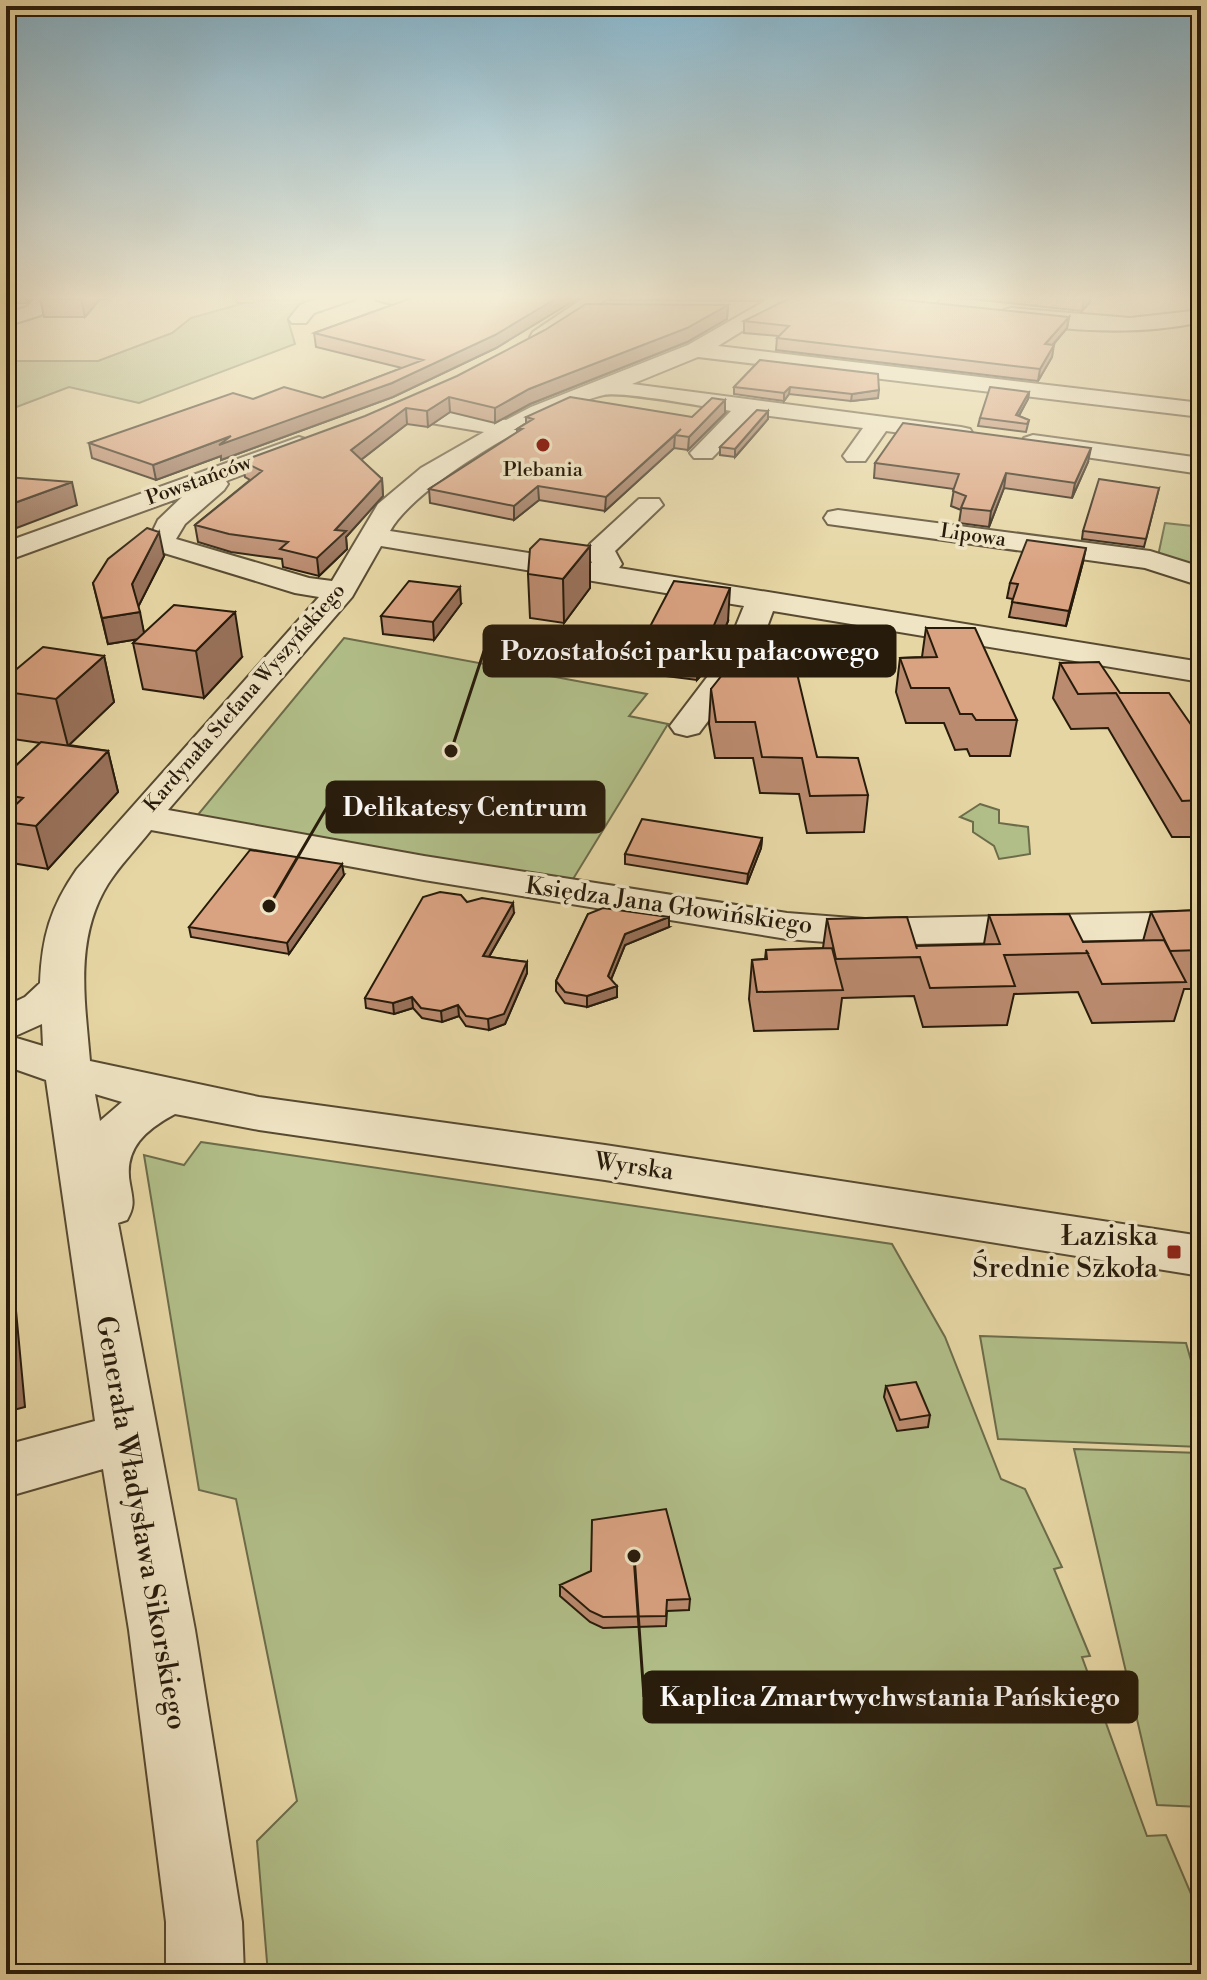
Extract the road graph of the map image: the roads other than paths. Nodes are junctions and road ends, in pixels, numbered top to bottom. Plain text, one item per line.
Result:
1 (602, 387) edge
2 (606, 387) edge
3 (1011, 387) edge
4 (749, 406) junction
5 (1201, 410) edge
6 (434, 417) edge
7 (880, 423) junction
8 (509, 428) junction
9 (328, 434) edge
10 (703, 453) dead end
11 (856, 456) dead end
12 (1201, 466) edge
13 (232, 469) junction
14 (649, 505) dead end
15 (838, 518) dead end
16 (371, 536) junction
17 (6, 552) edge
18 (504, 558) junction
19 (600, 573) junction
20 (1201, 577) edge
21 (1147, 579) dead end
22 (478, 584) dead end
23 (1201, 586) edge
24 (341, 591) junction
25 (762, 600) junction
26 (1201, 672) edge
27 (687, 726) dead end
28 (142, 817) junction
29 (1201, 925) edge
30 (62, 987) junction
31 (6, 1024) edge
32 (6, 1050) edge
33 (68, 1073) junction
34 (172, 1096) junction
35 (1200, 1257) edge
36 (108, 1326) junction
37 (127, 1437) junction
38 (6, 1471) edge
39 (205, 1974) edge

1 - 8 street, Kardynała Stefana Wyszyńskiego
2 - 4 street
3 - 5 street
4 - 7 street
4 - 10 street
6 - 8 street
7 - 11 street
7 - 12 street
8 - 16 street, Kardynała Stefana Wyszyńskiego
9 - 13 street, Powstańców
13 - 17 street, Powstańców
13 - 24 street
14 - 19 street
15 - 20 street, Lipowa
16 - 18 street
16 - 24 street, Kardynała Stefana Wyszyńskiego
18 - 19 street
18 - 22 street
19 - 25 street
21 - 23 street
24 - 28 street, Kardynała Stefana Wyszyńskiego
25 - 26 street
25 - 27 street
28 - 29 street, Księdza Jana Głowińskiego
28 - 30 street, Kardynała Stefana Wyszyńskiego
30 - 31 street
30 - 33 street, Kardynała Stefana Wyszyńskiego
32 - 33 street, Wyrska
33 - 34 street, Wyrska
33 - 36 street, Generała Władysława Sikorskiego
34 - 35 street, Wyrska
34 - 36 street
36 - 37 street, Generała Władysława Sikorskiego
37 - 38 street
37 - 39 street, Generała Władysława Sikorskiego

